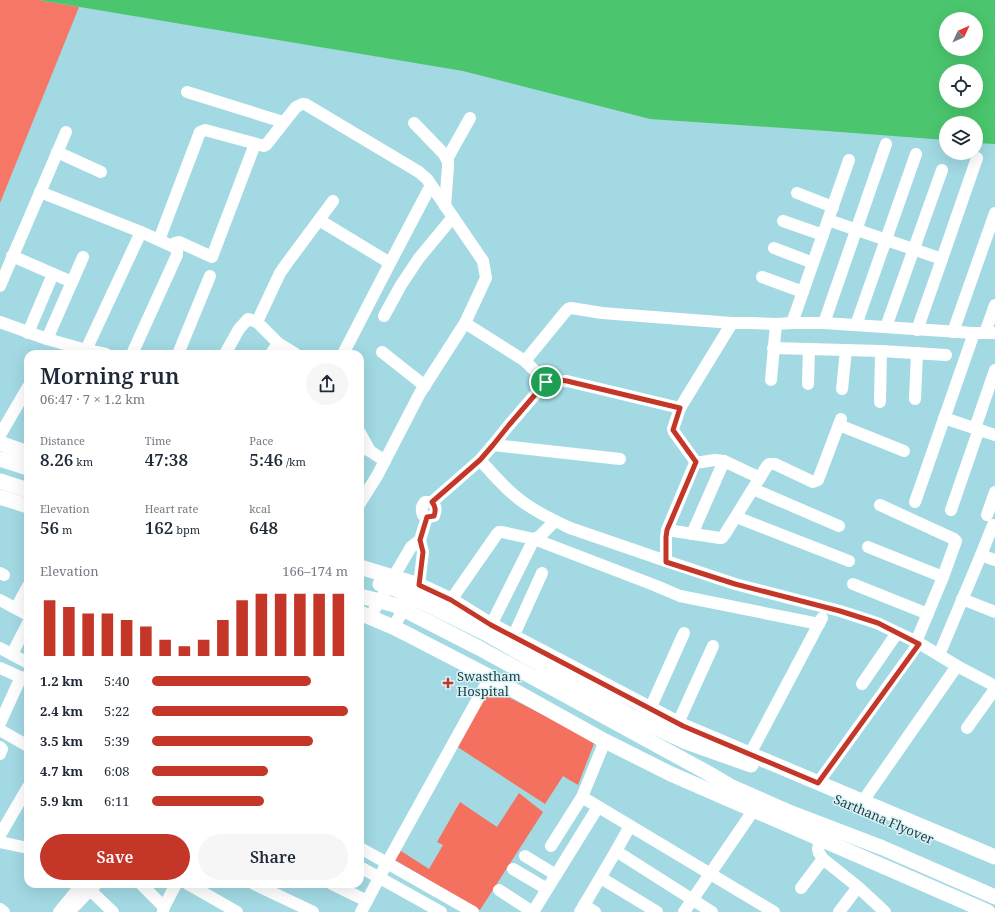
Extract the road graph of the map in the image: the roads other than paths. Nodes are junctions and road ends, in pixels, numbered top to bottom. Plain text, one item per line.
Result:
1 (187, 92) dead end
2 (470, 118) dead end
3 (283, 122) junction
4 (414, 123) dead end
5 (66, 132) dead end
6 (255, 144) junction
7 (886, 144) dead end
8 (57, 152) junction
9 (916, 154) dead end
10 (447, 159) junction
11 (849, 160) dead end
12 (975, 160) edge
13 (942, 170) dead end
14 (101, 172) dead end
15 (431, 185) junction
16 (40, 192) junction
17 (797, 193) dead end
18 (333, 201) dead end
19 (445, 206) junction
20 (833, 207) junction
21 (995, 212) edge
22 (453, 218) junction
23 (319, 220) junction
24 (828, 220) junction
25 (783, 221) dead end
26 (856, 230) junction
27 (141, 232) junction
28 (823, 235) junction
29 (159, 240) junction
30 (886, 240) junction
31 (172, 246) junction
32 (774, 248) dead end
33 (913, 250) junction
34 (12, 256) junction
35 (83, 257) dead end
36 (942, 259) junction
37 (390, 263) junction
38 (813, 263) junction
39 (53, 274) junction
40 (210, 276) dead end
41 (762, 277) dead end
42 (72, 282) junction
43 (0, 286) edge
44 (803, 292) junction
45 (995, 305) edge
46 (384, 316) dead end
47 (0, 322) edge
48 (257, 322) junction
49 (465, 323) junction
50 (732, 323) junction
51 (792, 323) junction
52 (776, 324) junction
53 (824, 324) junction
54 (856, 326) junction
55 (886, 327) junction
56 (917, 330) junction
57 (953, 332) junction
58 (28, 333) junction
59 (985, 333) edge
60 (47, 339) junction
61 (278, 343) junction
62 (774, 348) junction
63 (809, 349) junction
64 (86, 350) joint
65 (134, 350) edge
66 (180, 350) edge
67 (227, 350) edge
68 (274, 350) edge
69 (289, 350) edge
70 (345, 350) edge
71 (846, 350) junction
72 (881, 351) junction
73 (382, 352) dead end
74 (917, 353) junction
75 (946, 355) dead end
76 (525, 361) junction
77 (995, 370) edge
78 (771, 380) dead end
79 (546, 382) junction
80 (808, 384) dead end
81 (425, 386) junction
82 (842, 389) dead end
83 (24, 394) edge
84 (915, 400) dead end
85 (880, 402) dead end
86 (680, 408) junction
87 (944, 418) junction
88 (977, 429) junction
89 (0, 434) edge
90 (995, 435) edge
91 (0, 443) edge
92 (493, 445) junction
93 (365, 449) edge
94 (904, 451) dead end
95 (24, 452) edge
96 (0, 459) edge
97 (620, 459) dead end
98 (480, 460) junction
99 (385, 461) junction
100 (724, 461) junction
101 (695, 463) junction
102 (24, 467) edge
103 (760, 478) junction
104 (0, 481) edge
105 (24, 489) edge
106 (753, 489) junction
107 (995, 492) edge
108 (364, 496) edge
109 (0, 497) edge
110 (915, 502) dead end
111 (24, 505) edge
112 (880, 505) dead end
113 (952, 510) dead end
114 (736, 517) junction
115 (555, 521) junction
116 (839, 526) dead end
117 (667, 530) junction
118 (692, 534) junction
119 (534, 539) junction
120 (420, 540) junction
121 (868, 547) dead end
122 (982, 555) junction
123 (995, 560) edge
124 (848, 561) dead end
125 (666, 562) junction
126 (364, 568) edge
127 (542, 574) dead end
128 (393, 577) junction
129 (943, 577) junction
130 (364, 579) edge
131 (852, 584) dead end
132 (419, 585) junction
133 (24, 594) edge
134 (364, 597) edge
135 (962, 599) junction
136 (0, 600) edge
137 (451, 600) junction
138 (16, 608) junction
139 (827, 608) junction
140 (995, 612) edge
141 (24, 613) edge
142 (928, 614) junction
143 (365, 615) edge
144 (819, 624) junction
145 (491, 625) junction
146 (393, 627) junction
147 (24, 631) edge
148 (684, 633) dead end
149 (897, 633) junction
150 (513, 636) junction
151 (918, 643) junction
152 (713, 646) dead end
153 (0, 648) edge
154 (12, 654) junction
155 (939, 655) junction
156 (24, 661) edge
157 (957, 666) junction
158 (0, 668) edge
159 (490, 677) junction
160 (24, 679) edge
161 (24, 681) edge
162 (862, 684) dead end
163 (995, 686) edge
164 (995, 689) edge
165 (650, 709) junction
166 (626, 721) junction
167 (0, 723) edge
168 (678, 724) junction
169 (967, 728) dead end
170 (0, 730) edge
171 (642, 737) junction
172 (713, 739) junction
173 (605, 741) junction
174 (686, 742) junction
175 (24, 743) edge
176 (0, 747) edge
177 (0, 754) edge
178 (750, 754) junction
179 (726, 756) junction
180 (671, 774) junction
181 (818, 783) junction
182 (730, 786) junction
183 (704, 789) junction
184 (24, 794) edge
185 (582, 796) junction
186 (863, 801) junction
187 (598, 807) junction
188 (753, 810) junction
189 (630, 826) junction
190 (0, 835) edge
191 (820, 840) junction
192 (0, 842) edge
193 (551, 846) dead end
194 (24, 847) edge
195 (364, 850) edge
196 (616, 851) junction
197 (525, 856) dead end
198 (995, 857) edge
199 (823, 859) junction
200 (387, 863) junction
201 (995, 867) edge
202 (364, 869) edge
203 (513, 869) dead end
204 (710, 873) junction
205 (556, 875) junction
206 (379, 877) junction
207 (601, 878) junction
208 (858, 887) junction
209 (87, 888) edge
210 (87, 888) edge
211 (91, 888) edge
212 (145, 888) edge
213 (174, 888) edge
214 (195, 888) edge
215 (262, 888) edge
216 (340, 888) edge
217 (801, 888) dead end
218 (547, 889) junction
219 (499, 890) dead end
220 (995, 897) edge
221 (692, 900) junction
222 (367, 901) junction
223 (0, 909) edge
224 (164, 909) edge
225 (540, 909) edge
226 (582, 909) edge
227 (984, 911) edge
228 (4, 912) edge
229 (59, 912) edge
230 (69, 912) edge
231 (113, 912) edge
232 (237, 912) edge
233 (313, 912) edge
234 (361, 912) edge
235 (441, 912) edge
236 (473, 912) edge
237 (595, 912) edge
238 (657, 912) edge
239 (684, 912) edge
240 (712, 912) edge
241 (774, 912) edge
242 (839, 912) edge
243 (885, 912) edge

1 - 3 street
2 - 10 street
3 - 6 street
3 - 15 street
4 - 10 street
5 - 8 street
6 - 29 street
6 - 31 street
7 - 26 street
8 - 14 street
8 - 16 street
9 - 30 street
10 - 19 street
11 - 20 street
12 - 36 street
13 - 33 street
15 - 19 street
15 - 37 street
16 - 27 street
16 - 34 street
17 - 20 street
18 - 23 street
19 - 22 street
20 - 24 street
21 - 57 street
22 - 46 street
22 - 49 street
23 - 37 street
23 - 48 street
24 - 26 street
24 - 28 street
25 - 28 street
26 - 30 street
26 - 53 street
27 - 29 street
27 - 64 street
28 - 38 street
29 - 31 street
30 - 33 street
30 - 54 street
31 - 65 street
32 - 38 street
33 - 36 street
33 - 55 street
34 - 39 street
34 - 43 street
35 - 42 street
36 - 56 street
37 - 70 street
38 - 44 street
39 - 42 street
39 - 58 street
40 - 66 street
41 - 44 street
42 - 60 street
44 - 51 street
45 - 59 street
47 - 58 street
48 - 61 street
48 - 67 street
49 - 76 street
49 - 81 street
50 - 52 street
50 - 76 street
50 - 86 street
51 - 52 street
51 - 53 street
52 - 62 street
53 - 54 street
54 - 55 street
55 - 56 street
56 - 57 street
57 - 59 street
58 - 60 street
59 - 87 street
60 - 64 street
61 - 68 street
61 - 69 street
62 - 63 street
62 - 78 street
63 - 71 street
63 - 80 street
71 - 72 street
71 - 82 street
72 - 74 street
72 - 85 street
73 - 81 street
74 - 75 street
74 - 84 street
76 - 79 street
77 - 88 street
79 - 86 street
79 - 92 street
81 - 99 street
83 - 89 street
86 - 101 street
87 - 88 street
87 - 110 street
88 - 90 street
88 - 113 street
91 - 95 main road
92 - 97 street
92 - 98 street
93 - 99 street
94 - 103 street
96 - 102 main road
98 - 115 street
98 - 120 street
99 - 108 street
100 - 101 street
100 - 103 street
100 - 118 street
101 - 117 street
103 - 106 street
104 - 105 main road
106 - 114 street
106 - 116 street
107 - 122 street
109 - 111 main road
112 - 129 street
114 - 118 street
114 - 124 street
115 - 119 street
115 - 125 street
117 - 118 street
117 - 125 street
119 - 137 street
119 - 144 street
119 - 145 street
120 - 128 street
120 - 132 street
121 - 129 street
122 - 123 street
122 - 135 street
125 - 139 street
126 - 128 main road
127 - 150 street
128 - 132 main road
128 - 143 street
129 - 142 street
130 - 166 main road
131 - 142 street
132 - 137 main road
132 - 146 street
133 - 138 street
134 - 166 main road
135 - 140 street
135 - 155 street
136 - 138 street
137 - 145 main road
138 - 141 street
139 - 144 street
139 - 149 street
142 - 151 street
143 - 146 main road
144 - 178 street
145 - 150 main road
146 - 159 main road
147 - 154 street
148 - 165 street
149 - 151 street
149 - 162 street
150 - 165 main road
151 - 155 street
151 - 181 street
152 - 168 street
153 - 154 street
154 - 156 street
155 - 157 street
157 - 163 street
157 - 186 street
158 - 160 street
159 - 173 main road
159 - 200 street
161 - 167 street
164 - 169 street
165 - 168 main road
166 - 171 main road
166 - 174 main road, Sarthana Flyover
168 - 172 main road
170 - 175 street
171 - 180 main road
171 - 182 main road
172 - 174 main road
172 - 178 main road
172 - 179 main road
173 - 180 main road
173 - 185 street
174 - 179 main road, Sarthana Flyover
176 - 177 street
178 - 181 main road
179 - 201 main road, Sarthana Flyover
180 - 183 main road
181 - 186 main road
182 - 183 main road
182 - 220 main road
183 - 188 main road
184 - 190 street
185 - 187 street
185 - 193 street
186 - 198 main road
187 - 189 street
187 - 205 street
188 - 191 main road
188 - 204 street
189 - 196 street
189 - 204 street
191 - 199 street
191 - 227 main road
192 - 194 street
195 - 200 street
196 - 207 street
196 - 221 street
197 - 205 street
199 - 208 street
199 - 217 street
200 - 206 street
200 - 236 street
202 - 206 street
203 - 218 street
204 - 221 street
204 - 241 street
205 - 218 street
206 - 222 street
206 - 235 street
207 - 226 street
207 - 238 street
208 - 242 street
208 - 243 street
209 - 229 street
210 - 230 street
211 - 231 street
212 - 224 street
213 - 224 street
214 - 232 street
215 - 233 street
216 - 222 street
218 - 225 street
219 - 225 street
221 - 239 street
221 - 240 street
222 - 234 street
223 - 228 street
226 - 237 street

